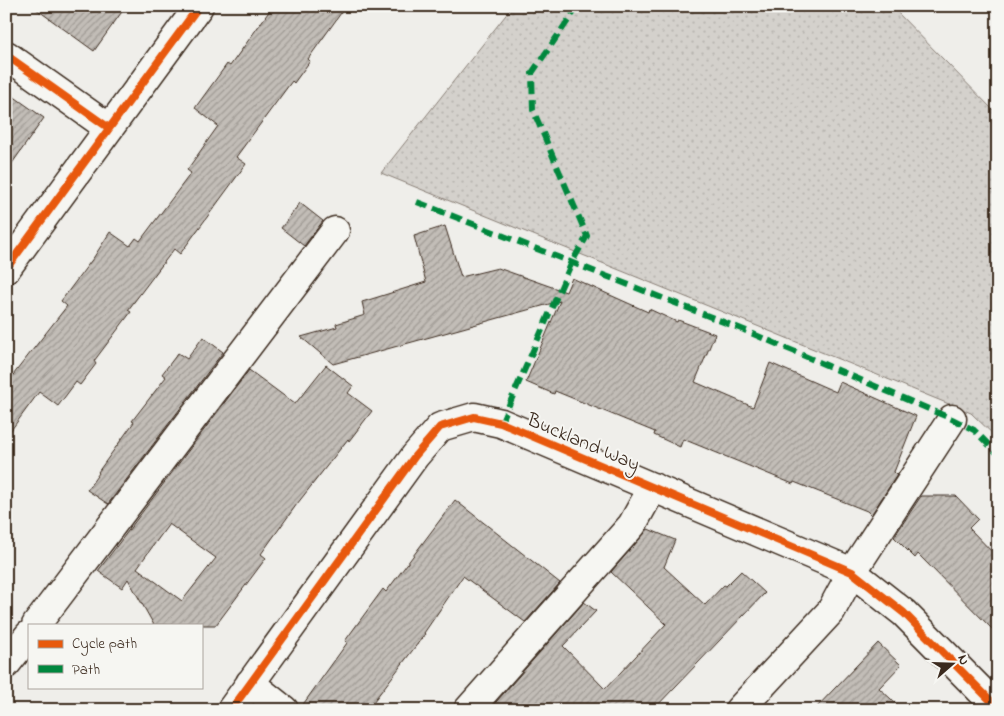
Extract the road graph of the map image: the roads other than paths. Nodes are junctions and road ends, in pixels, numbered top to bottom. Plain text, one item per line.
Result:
1 (200, 6) edge
2 (6, 55) edge
3 (109, 128) junction
4 (335, 230) dead end
5 (6, 269) edge
6 (952, 419) dead end
7 (653, 487) junction
8 (852, 572) junction
9 (37, 624) edge
10 (28, 636) edge
11 (6, 664) edge
12 (250, 683) junction
13 (998, 708) edge
14 (231, 710) edge
15 (284, 710) edge
16 (468, 710) edge
17 (739, 710) edge

1 - 3 street
2 - 3 street
3 - 5 street
4 - 9 street
6 - 8 street
7 - 8 street, Buckland Way
7 - 12 street, Buckland Way
7 - 16 street
8 - 13 street, Buckland Way
8 - 17 street
10 - 11 street
12 - 14 street, Buckland Way
12 - 15 street

